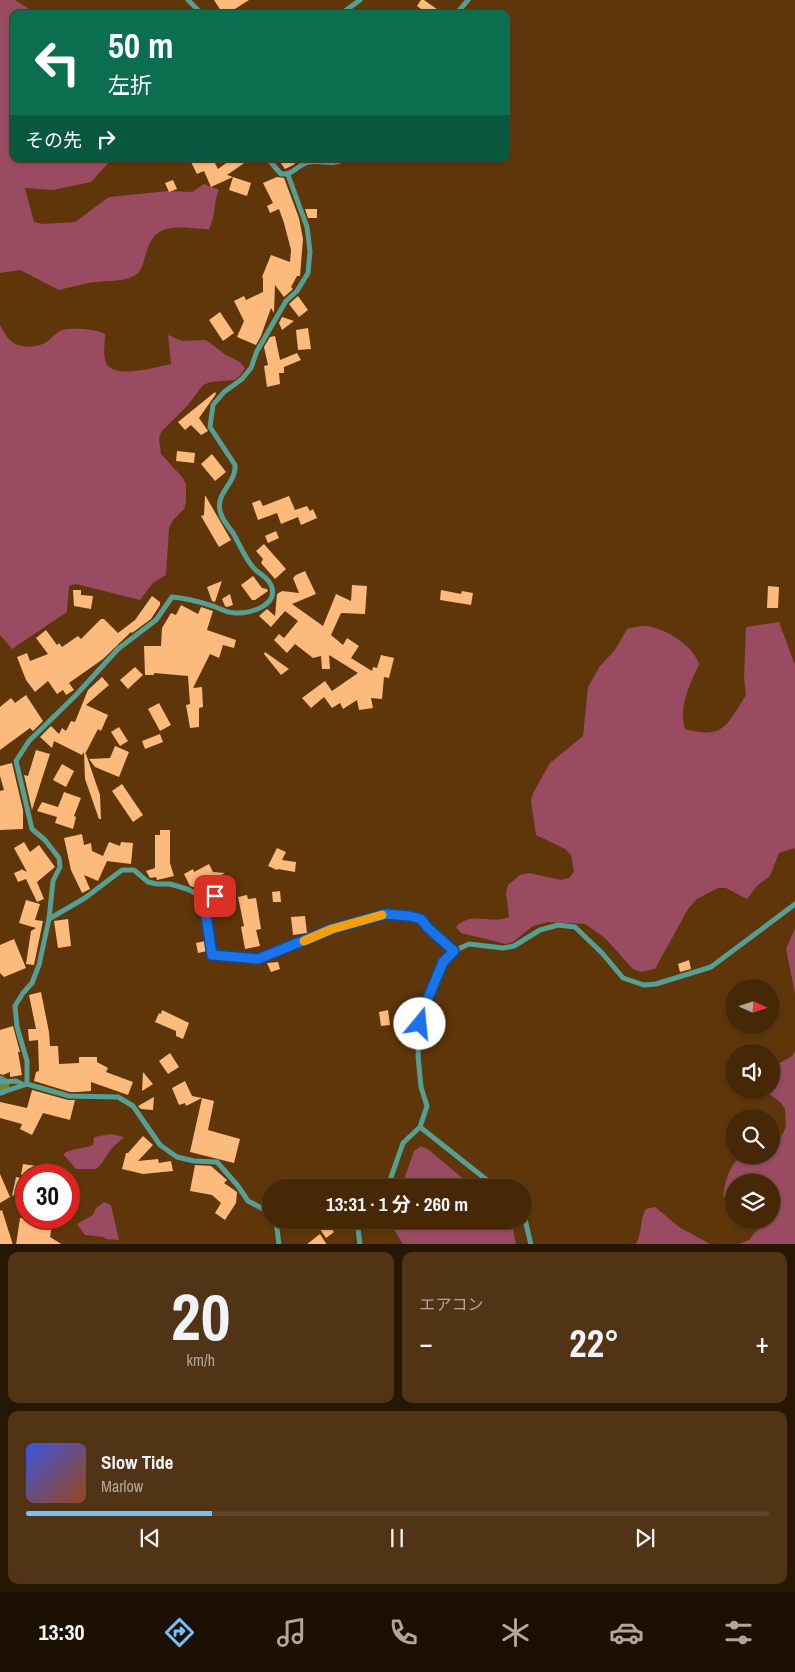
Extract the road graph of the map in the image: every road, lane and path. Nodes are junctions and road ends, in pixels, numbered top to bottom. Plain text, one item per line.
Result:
1 (188, 0) edge
2 (360, 0) edge
3 (468, 0) edge
4 (198, 10) edge
5 (346, 10) edge
6 (459, 10) edge
7 (271, 162) edge
8 (309, 162) edge
9 (309, 162) edge
10 (336, 162) edge
11 (288, 175) junction
12 (795, 904) edge
13 (49, 919) junction
14 (454, 951) junction
15 (0, 1078) edge
16 (26, 1084) junction
17 (0, 1093) edge
18 (420, 1127) junction
19 (390, 1179) edge
20 (486, 1179) edge
21 (262, 1208) edge
22 (277, 1229) edge
23 (358, 1229) edge
24 (527, 1229) edge
25 (279, 1244) edge
26 (360, 1244) edge
27 (530, 1244) edge

1 - 4 street
2 - 5 street
3 - 6 street
7 - 11 street
8 - 11 street
9 - 10 street
11 - 13 street
12 - 14 street
13 - 14 street
13 - 16 street
14 - 18 street
15 - 16 street
16 - 17 street
16 - 21 street
18 - 19 street
18 - 20 street
22 - 25 street
23 - 26 street
24 - 27 street

